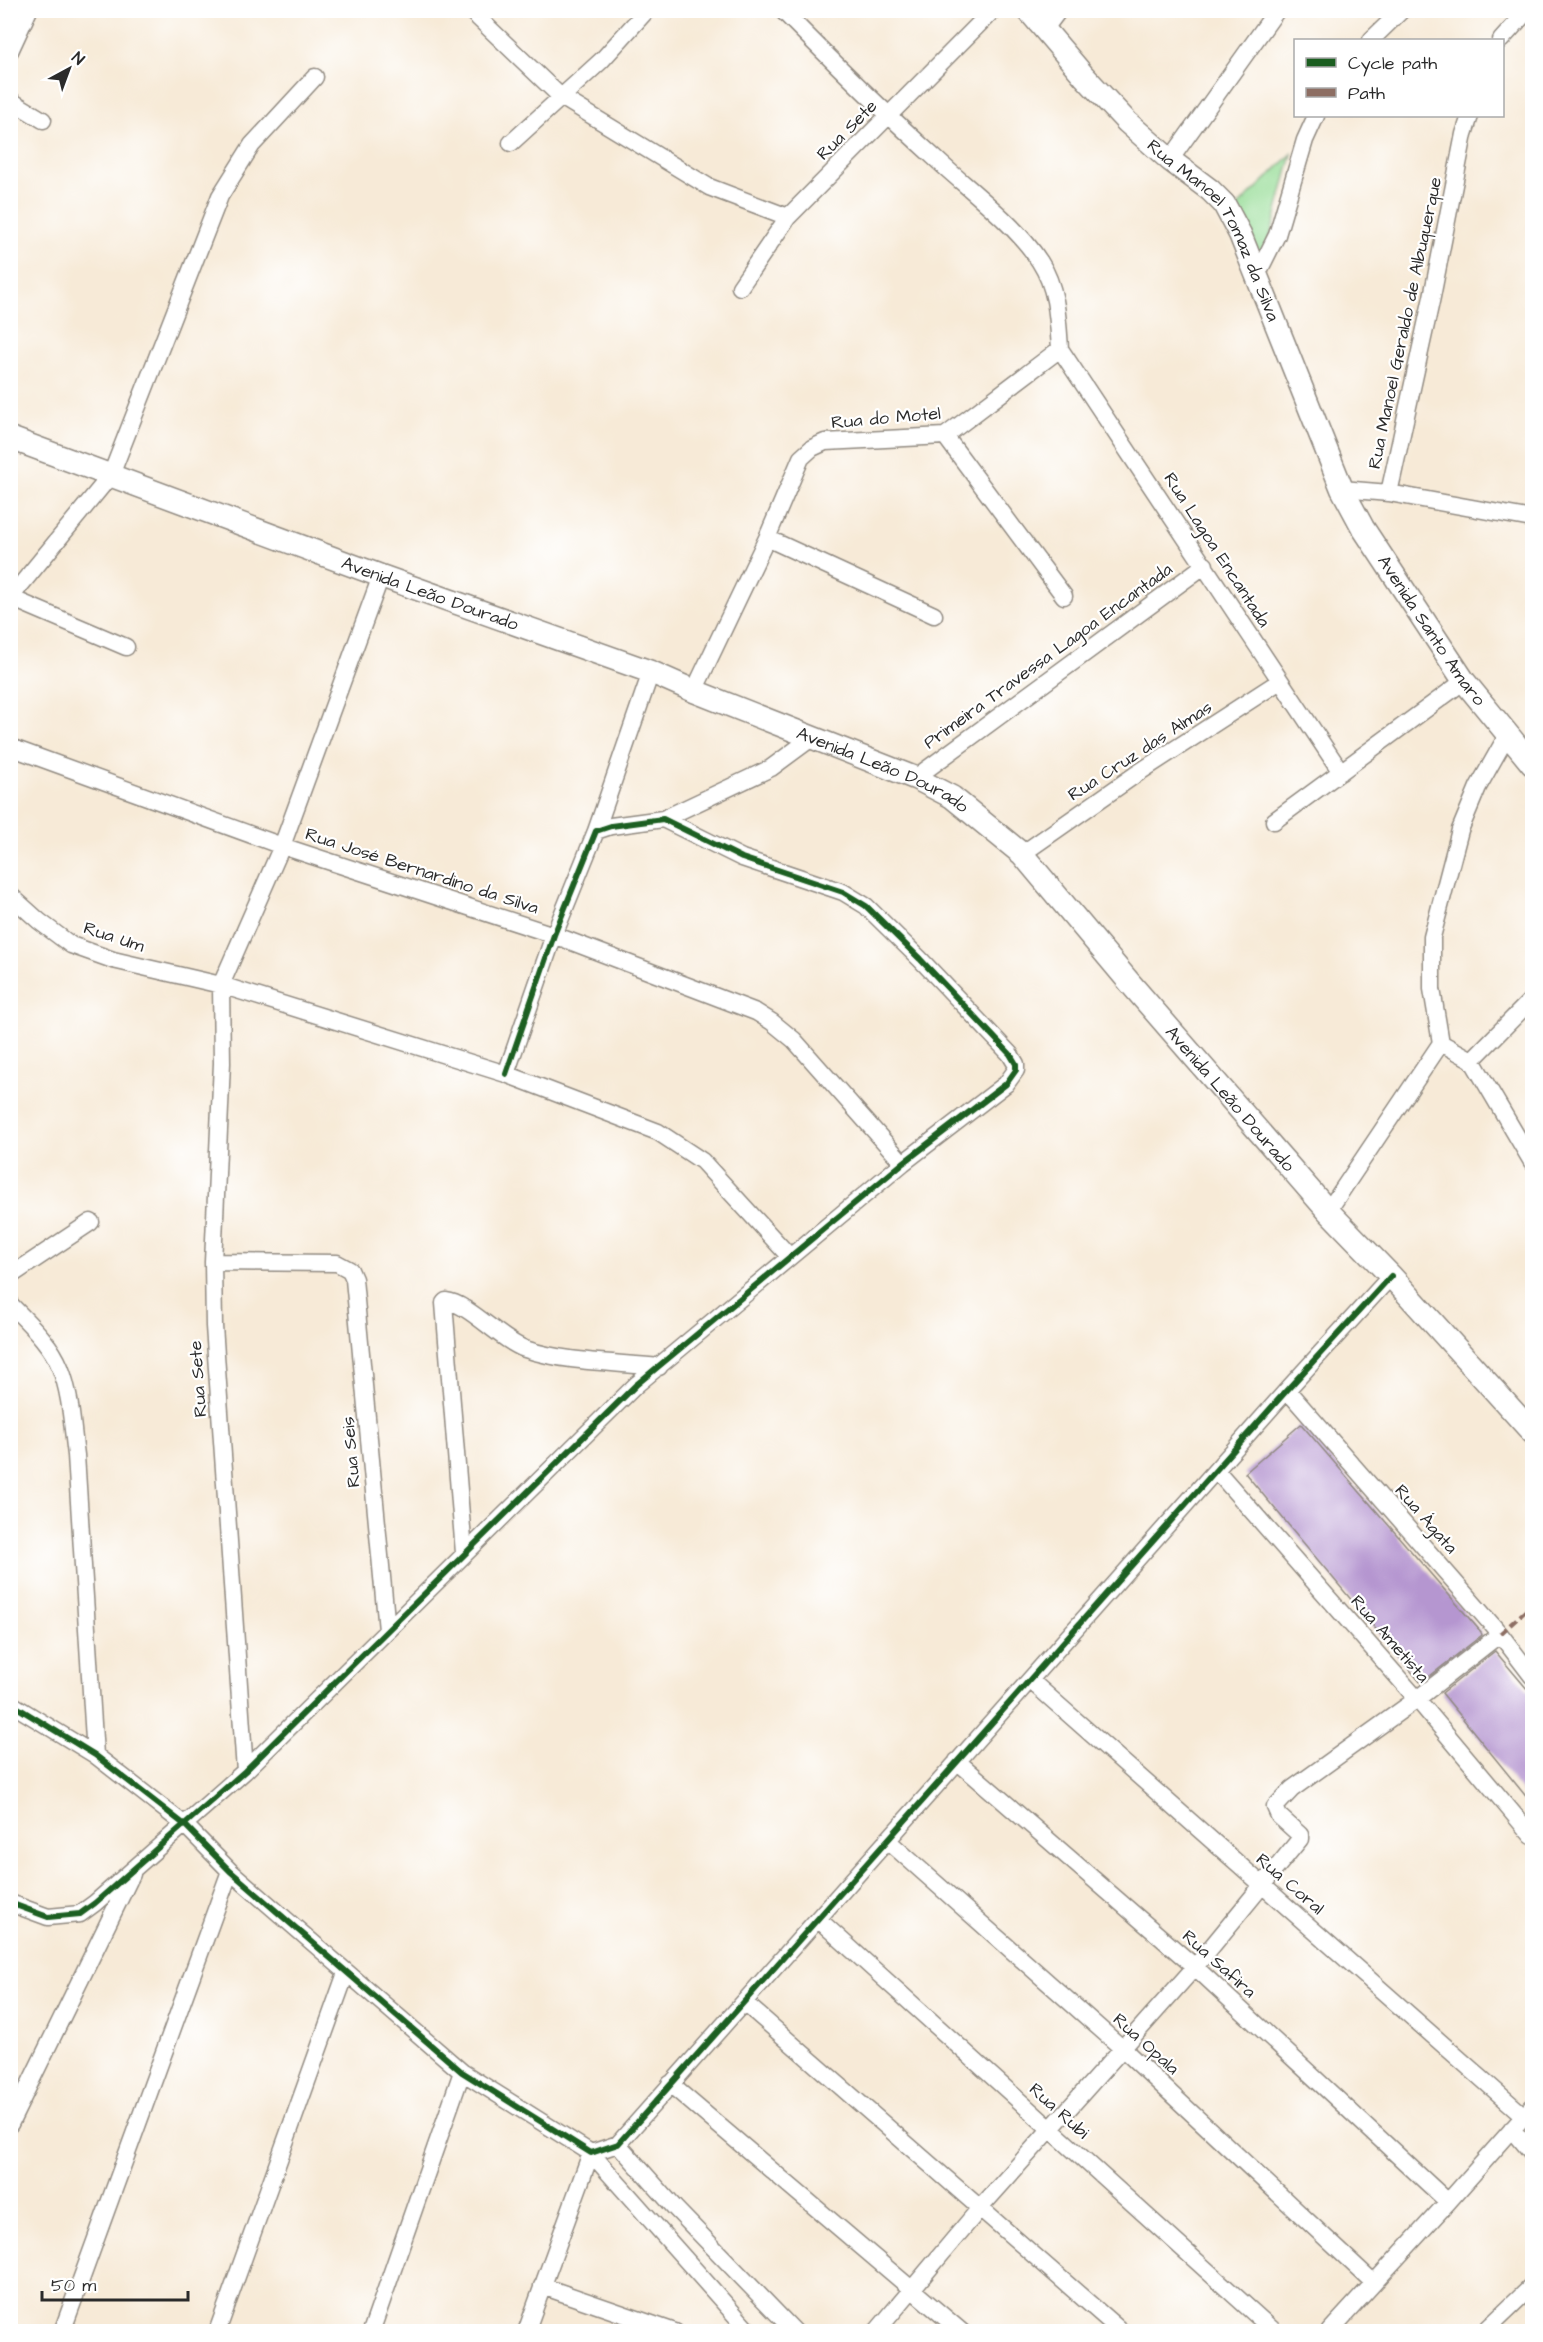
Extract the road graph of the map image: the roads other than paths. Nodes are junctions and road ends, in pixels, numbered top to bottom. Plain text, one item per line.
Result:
1 (29, 10) edge
2 (470, 10) edge
3 (647, 10) edge
4 (782, 10) edge
5 (993, 10) edge
6 (1028, 10) edge
7 (1059, 10) edge
8 (1277, 10) edge
9 (1402, 10) edge
10 (1528, 10) edge
11 (1044, 30) junction
12 (1372, 39) edge
13 (1502, 39) edge
14 (10, 51) edge
15 (315, 77) dead end
16 (561, 97) junction
17 (10, 100) edge
18 (888, 116) junction
19 (1316, 117) edge
20 (1470, 117) edge
21 (43, 120) dead end
22 (511, 143) dead end
23 (1170, 160) junction
24 (788, 217) junction
25 (1257, 275) junction
26 (740, 287) dead end
27 (1060, 350) junction
28 (945, 436) junction
29 (10, 438) edge
30 (111, 475) junction
31 (1342, 489) junction
32 (1389, 493) junction
33 (1532, 515) edge
34 (767, 538) junction
35 (1204, 565) junction
36 (381, 576) junction
37 (1064, 596) dead end
38 (11, 598) edge
39 (934, 615) dead end
40 (126, 647) dead end
41 (651, 672) junction
42 (1280, 681) junction
43 (1464, 681) junction
44 (694, 691) junction
45 (1508, 734) junction
46 (813, 737) junction
47 (10, 747) edge
48 (1531, 759) edge
49 (1341, 772) junction
50 (915, 778) junction
51 (663, 819) junction
52 (1274, 820) dead end
53 (596, 831) junction
54 (282, 846) junction
55 (1022, 854) junction
56 (10, 895) edge
57 (554, 935) junction
58 (221, 985) junction
59 (1533, 999) edge
60 (1441, 1043) junction
61 (1472, 1060) junction
62 (506, 1074) junction
63 (1533, 1162) edge
64 (903, 1163) junction
65 (1328, 1211) junction
66 (91, 1222) dead end
67 (790, 1257) junction
68 (213, 1262) junction
69 (10, 1276) edge
70 (1391, 1276) junction
71 (10, 1304) edge
72 (658, 1367) junction
73 (1287, 1390) junction
74 (1533, 1432) edge
75 (1216, 1470) junction
76 (464, 1553) junction
77 (387, 1630) junction
78 (1500, 1634) junction
79 (1533, 1676) edge
80 (1030, 1680) junction
81 (1417, 1699) junction
82 (10, 1703) edge
83 (95, 1755) junction
84 (957, 1761) junction
85 (245, 1771) junction
86 (185, 1825) junction
87 (1533, 1836) edge
88 (887, 1840) junction
89 (136, 1865) junction
90 (230, 1871) junction
91 (1263, 1886) junction
92 (10, 1903) edge
93 (818, 1919) junction
94 (1195, 1968) junction
95 (346, 1974) junction
96 (745, 2003) junction
97 (1123, 2049) junction
98 (462, 2072) junction
99 (670, 2084) junction
100 (1528, 2112) edge
101 (10, 2124) edge
102 (1050, 2129) junction
103 (1512, 2129) junction
104 (618, 2144) junction
105 (1533, 2152) edge
106 (591, 2153) junction
107 (1448, 2202) junction
108 (981, 2207) junction
109 (1374, 2283) junction
110 (542, 2286) junction
111 (1533, 2286) edge
112 (913, 2288) junction
113 (1486, 2330) dead end
114 (63, 2331) edge
115 (216, 2331) edge
116 (371, 2331) edge
117 (526, 2331) edge
118 (675, 2331) edge
119 (750, 2331) edge
120 (795, 2331) edge
121 (876, 2331) edge
122 (962, 2331) edge
123 (1122, 2331) edge
124 (1275, 2331) edge
125 (1329, 2331) edge

1 - 14 street
2 - 16 street
3 - 16 street
4 - 18 street
5 - 18 street, Rua Sete
6 - 11 main road, Rua Manoel Tomaz da Silva
7 - 11 street
8 - 23 street
9 - 12 street
10 - 13 street
11 - 23 main road, Rua Manoel Tomaz da Silva
15 - 30 street
16 - 22 street
16 - 24 street
17 - 21 street
18 - 24 street, Rua Sete
18 - 27 street
19 - 25 street
20 - 32 street, Rua Manoel Geraldo de Albuquerque
23 - 25 main road, Rua Manoel Tomaz da Silva
24 - 26 street, Rua Sete
25 - 31 main road, Rua Manoel Tomaz da Silva
27 - 28 street, Rua do Motel
27 - 35 street, Rua Lagoa Encantada
28 - 34 street, Rua do Motel
28 - 37 street
29 - 30 main road, Avenida Leão Dourado
30 - 36 main road, Avenida Leão Dourado
30 - 38 street
31 - 32 street, Rua Manoel Geraldo de Albuquerque
31 - 43 main road, Avenida Santo Amaro
32 - 33 street
34 - 39 street
34 - 44 street
35 - 42 street, Rua Lagoa Encantada
35 - 50 street, Primeira Travessa Lagoa Encantada
36 - 41 main road, Avenida Leão Dourado
36 - 54 street
38 - 40 street
41 - 44 main road, Avenida Leão Dourado
41 - 53 street
42 - 49 street, Rua Lagoa Encantada
42 - 55 street, Rua Cruz das Almas
43 - 45 main road, Avenida Santo Amaro
43 - 49 street
44 - 46 main road, Avenida Leão Dourado
45 - 48 main road, Avenida Santo Amaro
45 - 60 street
46 - 50 main road, Avenida Leão Dourado
46 - 51 street
47 - 54 street, Rua José Bernardino da Silva
49 - 52 street
50 - 55 main road, Avenida Leão Dourado
51 - 53 street
51 - 64 street
53 - 57 street
54 - 57 street, Rua José Bernardino da Silva
54 - 58 street
55 - 65 main road, Avenida Leão Dourado
56 - 58 street, Rua Um
57 - 62 street
57 - 64 street, Rua José Bernardino da Silva
58 - 62 street, Rua Um
58 - 68 street, Rua Sete
59 - 61 street
60 - 61 street
60 - 65 street
61 - 63 street
62 - 67 street, Rua Um
64 - 67 street
65 - 70 main road, Avenida Leão Dourado
66 - 69 street
67 - 72 street
68 - 77 street, Rua Seis
68 - 85 street, Rua Sete
70 - 73 street
70 - 74 main road, Avenida Leão Dourado
71 - 83 street
72 - 76 street
72 - 76 street
73 - 75 street
73 - 78 street, Rua Ágata
75 - 80 street
75 - 81 street, Rua Ametista
76 - 77 street
77 - 85 street
78 - 79 street, Rua Ágata
78 - 81 street
80 - 84 street
80 - 91 street, Rua Coral
81 - 87 street, Rua Ametista
81 - 91 street
82 - 83 street
83 - 86 street
84 - 88 street
84 - 94 street, Rua Safira
85 - 86 street
86 - 89 street
86 - 90 street
88 - 93 street
88 - 97 street, Rua Opala
89 - 92 street
89 - 101 street
90 - 95 street
90 - 114 street
91 - 94 street
91 - 100 street, Rua Coral
93 - 96 street
93 - 102 street, Rua Rubi
94 - 97 street
94 - 107 street, Rua Safira
95 - 98 street
95 - 115 street
96 - 99 street
96 - 108 street
97 - 102 street
97 - 109 street, Rua Opala
98 - 106 street
98 - 116 street
99 - 104 street
99 - 112 street
100 - 103 street
102 - 108 street
102 - 124 street, Rua Rubi
103 - 105 street
103 - 107 street
104 - 106 street
104 - 120 street
106 - 110 street
106 - 119 street
107 - 109 street
108 - 112 street
108 - 123 street
109 - 125 street
110 - 117 street
110 - 118 street
111 - 113 street
112 - 121 street
112 - 122 street

